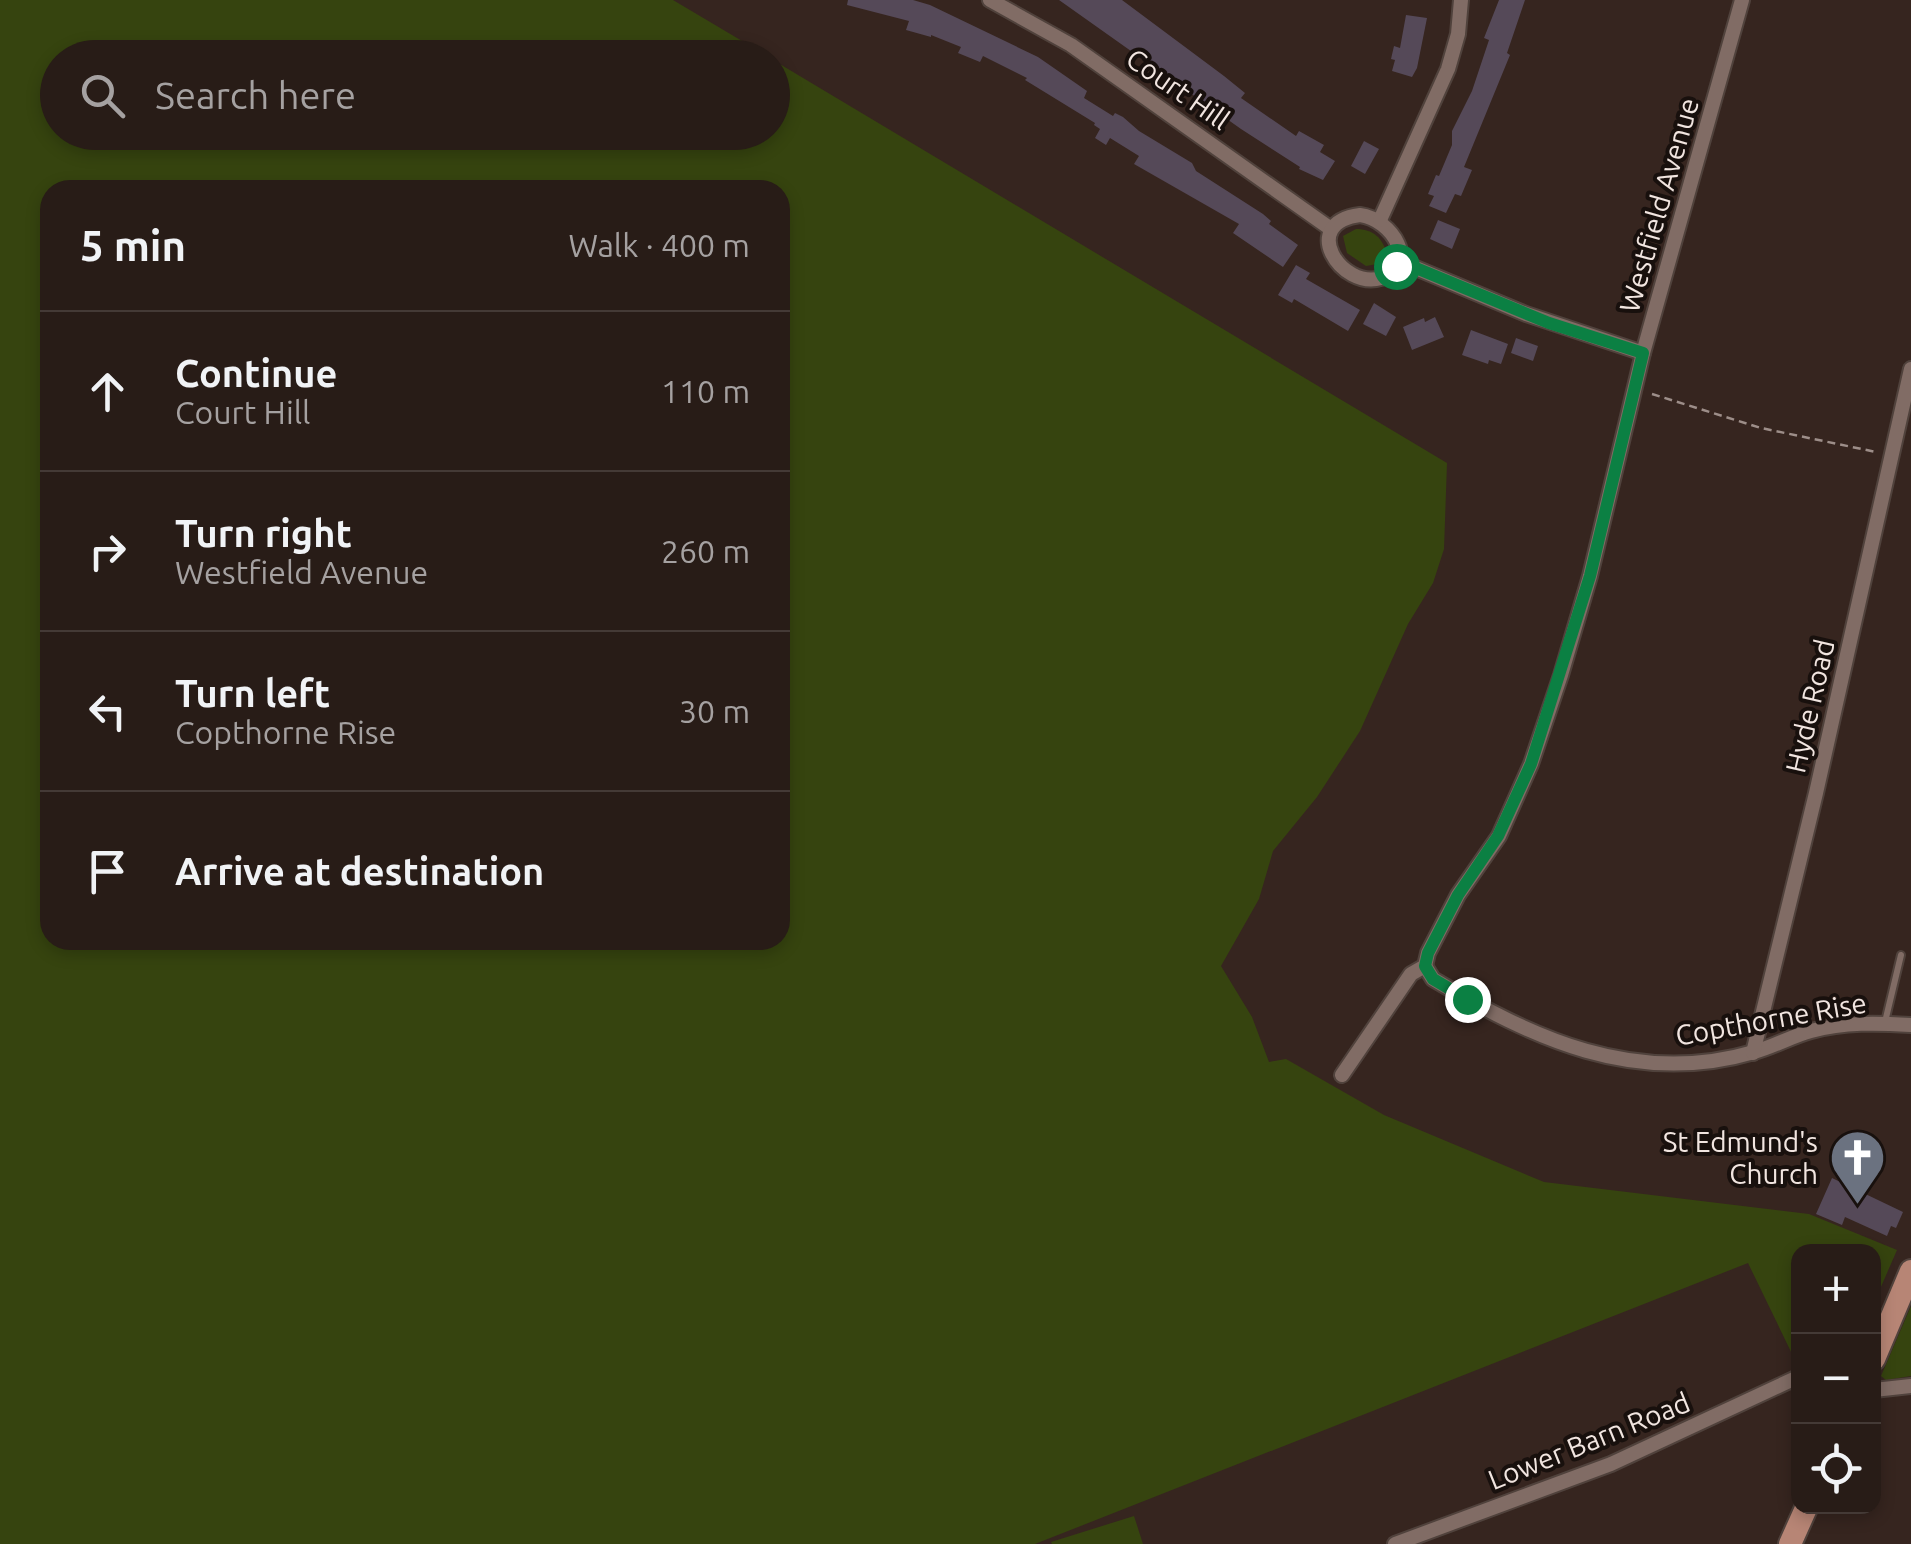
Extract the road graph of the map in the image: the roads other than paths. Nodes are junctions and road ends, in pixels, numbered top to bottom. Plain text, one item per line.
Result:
1 (990, 0) edge
2 (1461, 0) edge
3 (1742, 0) edge
4 (1380, 220) junction
5 (1331, 229) junction
6 (1399, 261) junction
7 (1643, 353) junction
8 (1911, 370) edge
9 (1901, 955) dead end
10 (1425, 966) junction
11 (1885, 1024) junction
12 (1911, 1025) edge
13 (1753, 1053) junction
14 (1342, 1075) dead end
15 (1910, 1276) edge
16 (1881, 1341) edge
17 (1791, 1380) edge
18 (1911, 1386) edge
19 (1881, 1389) edge
20 (1803, 1514) edge
21 (1395, 1544) edge
22 (1790, 1544) edge

1 - 5 street, Court Hill
2 - 4 street
3 - 7 street, Westfield Avenue
4 - 5 street
4 - 6 street
5 - 6 street
6 - 7 street
7 - 10 street, Westfield Avenue
8 - 13 street, Hyde Road
9 - 11 lane
10 - 13 street, Copthorne Rise
10 - 14 street, Westfield Avenue
11 - 12 street, Copthorne Rise
11 - 13 street, Copthorne Rise
15 - 16 main road
17 - 21 street, Lower Barn Road
18 - 19 street
20 - 22 main road

